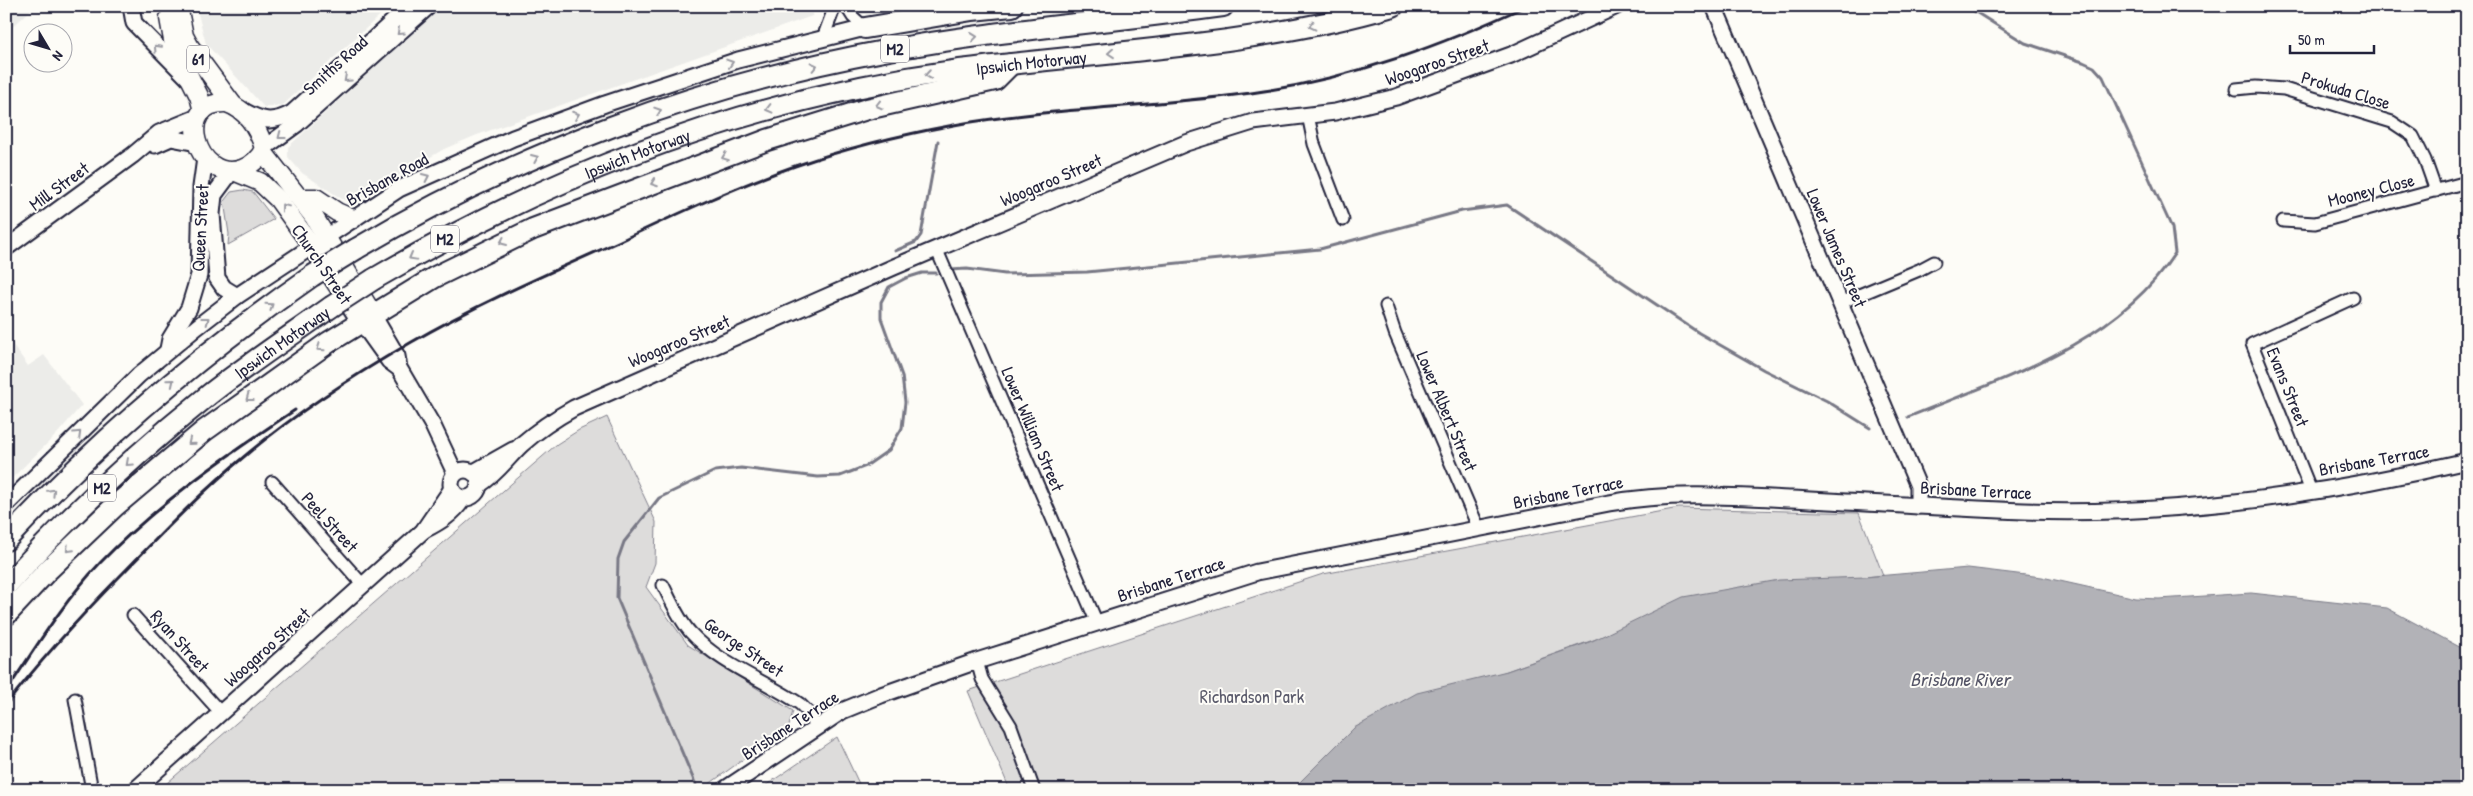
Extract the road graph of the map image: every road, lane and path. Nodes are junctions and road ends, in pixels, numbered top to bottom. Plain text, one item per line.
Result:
1 (131, 6) edge
2 (167, 6) edge
3 (178, 6) edge
4 (410, 6) edge
5 (429, 6) edge
6 (835, 6) edge
7 (846, 6) edge
8 (1012, 6) edge
9 (1223, 6) edge
10 (1393, 6) edge
11 (1617, 6) edge
12 (1714, 6) edge
13 (865, 28) junction
14 (823, 38) junction
15 (1011, 64) junction
16 (192, 82) junction
17 (2236, 89) dead end
18 (237, 107) junction
19 (200, 114) junction
20 (1308, 115) junction
21 (201, 150) junction
22 (263, 150) junction
23 (133, 155) junction
24 (233, 172) junction
25 (2467, 182) edge
26 (2436, 191) junction
27 (301, 198) junction
28 (353, 218) junction
29 (1343, 220) dead end
30 (2283, 221) dead end
31 (319, 242) junction
32 (6, 248) edge
33 (936, 248) junction
34 (1934, 262) dead end
35 (238, 296) junction
36 (2353, 298) dead end
37 (1840, 303) junction
38 (1386, 306) dead end
39 (367, 318) junction
40 (168, 351) junction
41 (2467, 461) edge
42 (455, 473) junction
43 (476, 479) junction
44 (272, 482) dead end
45 (2311, 491) junction
46 (457, 494) junction
47 (6, 506) edge
48 (1918, 506) junction
49 (1479, 529) junction
50 (6, 540) edge
51 (363, 585) junction
52 (6, 586) edge
53 (662, 586) dead end
54 (6, 615) edge
55 (133, 616) dead end
56 (1097, 622) junction
57 (976, 661) junction
58 (76, 699) dead end
59 (221, 713) junction
60 (816, 728) junction
61 (92, 790) edge
62 (135, 790) edge
63 (724, 790) edge
64 (1034, 790) edge

16 -> 1 main road
2 - 16 main road, 61
3 - 18 main road, 61
4 - 18 main road, Smiths Road
5 -> 22 main road, Smiths Road
6 - 14 street
7 - 13 street
8 - 13 highway
50 -> 9 highway, Ipswich Motorway / M2, bridge
10 -> 15 highway, Ipswich Motorway / M2
11 - 20 main road, Woogaroo Street
12 - 37 main road, Lower James Street
13 - 14 main road, Brisbane Road
28 -> 14 main road, Brisbane Road
15 -> 39 highway
15 -> 52 highway, Ipswich Motorway / M2, bridge
16 - 19 main road, 61
17 - 26 street, Prokuda Close
18 - 19 main road
18 - 22 main road, 61
19 - 21 main road, 61
19 - 23 main road, Mill Street
20 - 29 street
20 - 33 main road, Woogaroo Street
21 - 23 main road, Mill Street
21 - 24 main road
21 - 40 main road, Queen Street
22 - 24 main road
22 - 27 main road, Church Street
23 - 32 main road, Mill Street
31 -> 24 main road, Church Street
24 - 35 main road, Queen Street
25 - 26 street, Mooney Close
26 - 30 street, Mooney Close
27 - 28 main road
27 - 31 main road, Church Street
28 - 31 main road, Brisbane Road
31 - 35 main road, Brisbane Road
31 - 39 main road, Church Street
33 - 43 main road, Woogaroo Street
33 - 56 street, Lower William Street
34 - 37 street
40 -> 35 main road, Brisbane Road
36 - 45 street, Evans Street
37 - 48 main road, Lower James Street
38 - 49 street, Lower Albert Street
39 - 42 main road, Church Street
39 -> 54 highway
47 -> 40 main road, Brisbane Road
41 - 45 main road, Brisbane Terrace
42 - 43 main road
42 - 46 main road
43 - 46 main road
44 - 51 street, Peel Street
45 - 48 main road, Brisbane Terrace
46 - 51 main road, Woogaroo Street
48 - 49 main road, Brisbane Terrace
49 - 56 main road, Brisbane Terrace
51 - 59 main road, Woogaroo Street
53 - 60 street, George Street
55 - 59 street, Ryan Street
56 - 57 main road, Brisbane Terrace
57 - 60 main road, Brisbane Terrace
57 - 64 street
58 - 61 street
59 - 62 main road, Woogaroo Street
60 - 63 main road, Brisbane Terrace

